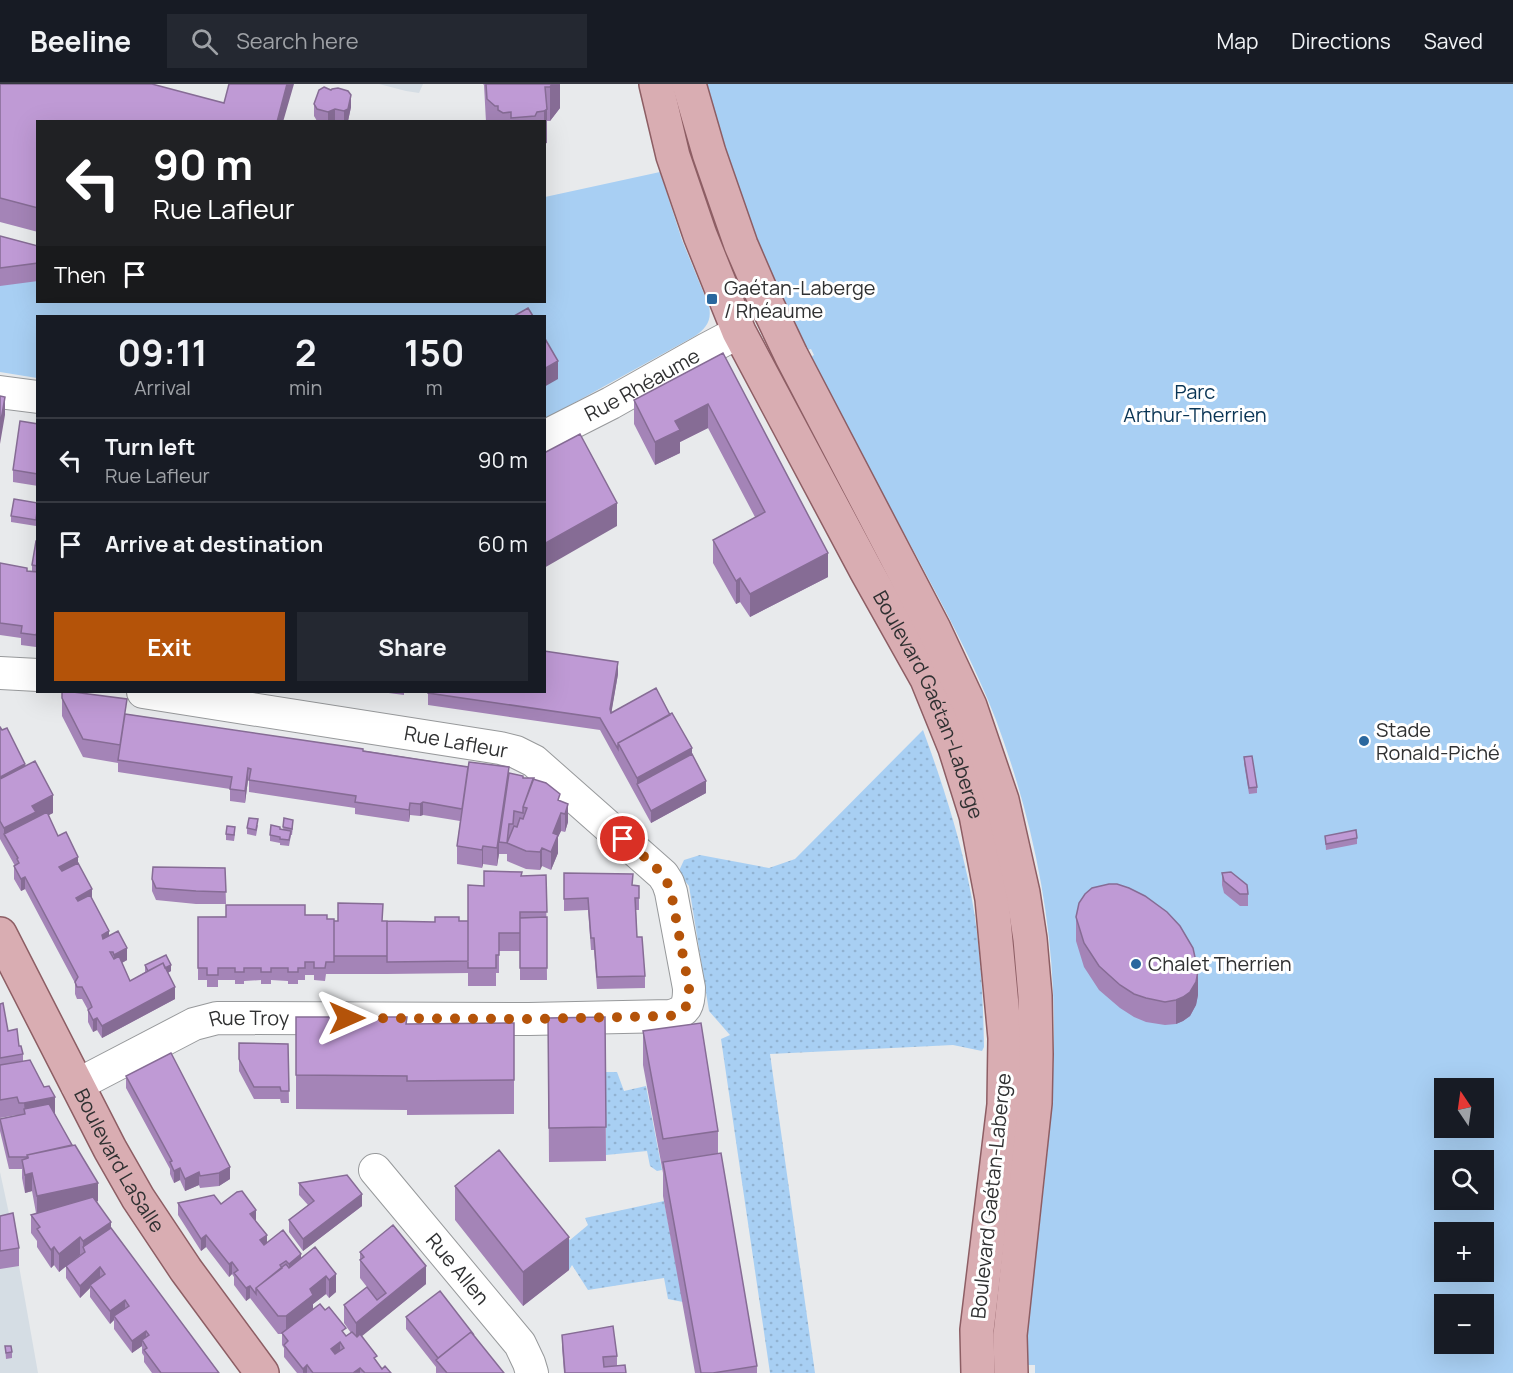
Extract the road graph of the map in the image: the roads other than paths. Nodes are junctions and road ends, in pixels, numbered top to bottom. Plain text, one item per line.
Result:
1 (656, 84) edge
2 (689, 84) edge
3 (739, 332) junction
4 (0, 392) edge
5 (36, 397) edge
6 (546, 436) edge
7 (0, 673) edge
8 (36, 675) edge
9 (149, 693) edge
10 (0, 934) edge
11 (686, 1007) joint
12 (77, 1085) junction
13 (375, 1170) dead end
14 (262, 1373) edge
15 (532, 1373) edge
16 (978, 1373) edge
17 (1011, 1373) edge

1 - 3 main road, Boulevard Gaétan-Laberge
2 - 17 main road, Boulevard Gaétan-Laberge
3 - 6 street, Rue Rhéaume
3 - 16 main road, Boulevard Gaétan-Laberge
4 - 5 street
7 - 8 street
9 - 11 street, Rue Lafleur
10 - 12 main road, Boulevard LaSalle
11 - 12 street, Rue Troy
12 - 14 main road, Boulevard LaSalle
13 - 15 street, Rue Allen

